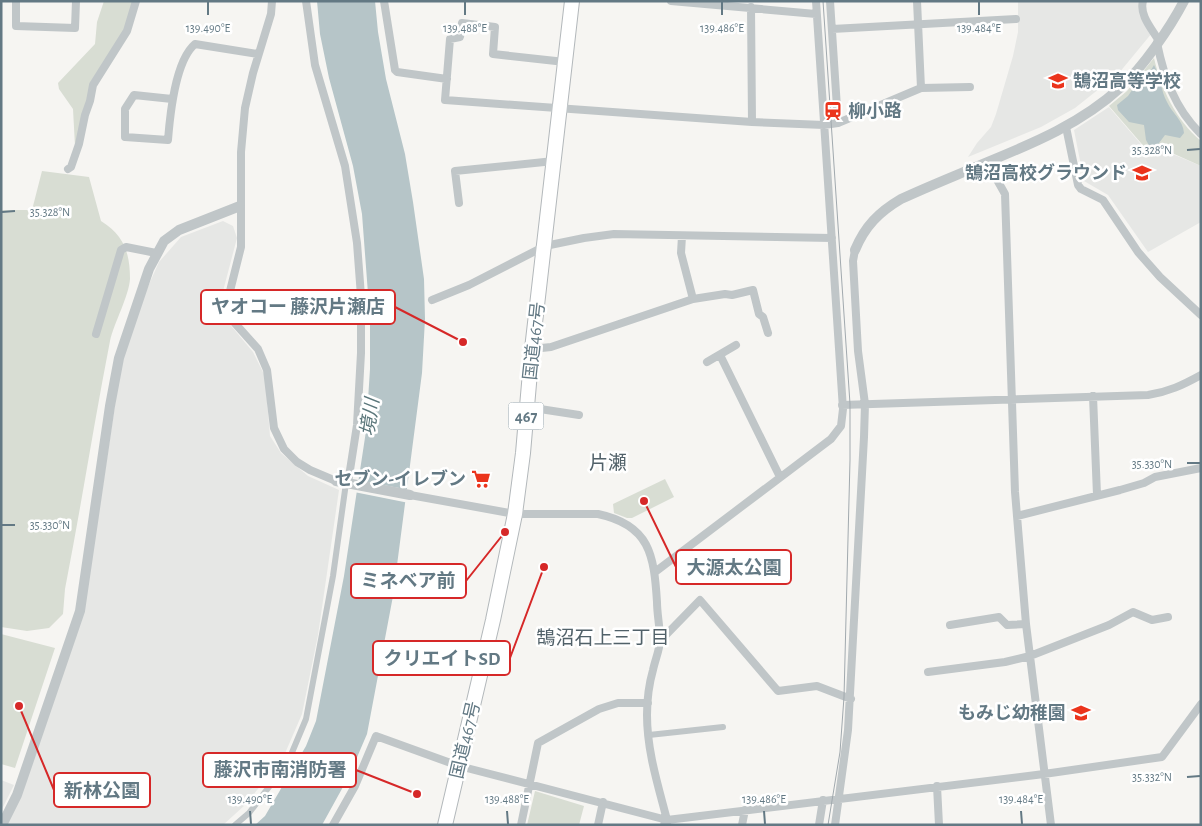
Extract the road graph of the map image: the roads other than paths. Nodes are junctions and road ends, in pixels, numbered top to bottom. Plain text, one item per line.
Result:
1 (16, 1) edge
2 (76, 1) edge
3 (136, 1) edge
4 (272, 1) edge
5 (306, 1) edge
6 (384, 1) edge
7 (572, 1) edge
8 (673, 1) edge
9 (816, 1) edge
10 (830, 1) edge
11 (917, 1) edge
12 (1143, 1) edge
13 (1184, 1) edge
14 (734, 4) edge
15 (763, 5) edge
16 (751, 7) junction
17 (816, 14) junction
18 (1016, 19) dead end
19 (918, 24) junction
20 (832, 29) junction
21 (1158, 42) junction
22 (258, 54) junction
23 (565, 62) junction
24 (447, 79) junction
25 (970, 87) dead end
26 (921, 88) junction
27 (172, 99) junction
28 (560, 108) junction
29 (1201, 120) edge
30 (752, 122) junction
31 (838, 123) junction
32 (824, 125) junction
33 (1066, 127) junction
34 (1198, 130) edge
35 (554, 161) junction
36 (987, 162) junction
37 (68, 169) dead end
38 (459, 203) dead end
39 (240, 206) junction
40 (682, 236) junction
41 (832, 238) junction
42 (545, 246) junction
43 (855, 250) joint
44 (156, 253) junction
45 (693, 299) junction
46 (432, 300) dead end
47 (1201, 315) edge
48 (768, 333) dead end
49 (96, 334) dead end
50 (736, 345) dead end
51 (532, 349) junction
52 (720, 355) junction
53 (707, 362) dead end
54 (1201, 375) edge
55 (1093, 396) junction
56 (1012, 398) junction
57 (865, 404) junction
58 (842, 405) junction
59 (527, 407) junction
60 (579, 415) dead end
61 (1201, 468) edge
62 (780, 477) junction
63 (346, 483) junction
64 (410, 495) joint
65 (1097, 495) junction
66 (515, 514) junction
67 (1017, 516) junction
68 (655, 572) junction
69 (1168, 617) dead end
70 (1026, 624) junction
71 (950, 625) dead end
72 (660, 641) junction
73 (1030, 656) junction
74 (928, 672) dead end
75 (850, 699) junction
76 (648, 703) junction
77 (1201, 704) edge
78 (723, 727) dead end
79 (649, 734) junction
80 (459, 766) junction
81 (1044, 774) junction
82 (530, 784) junction
83 (937, 786) junction
84 (838, 798) junction
85 (823, 800) junction
86 (603, 802) junction
87 (745, 810) junction
88 (666, 822) edge
89 (2, 825) edge
90 (235, 825) edge
91 (333, 825) edge
92 (445, 825) edge
93 (521, 825) edge
94 (598, 825) edge
95 (742, 825) edge
96 (819, 825) edge
97 (835, 825) edge
98 (939, 825) edge
99 (1050, 825) edge

1 - 2 street
3 - 37 street
4 - 22 street
5 - 63 street
6 - 24 street
7 - 23 highway, 国道467号 / 467
8 - 14 street
9 - 17 street
10 - 20 street
11 - 19 street
12 - 21 street
13 - 21 street
14 - 16 street
15 - 16 street
15 - 17 street
16 - 30 street
17 - 32 street
18 - 19 street
19 - 20 street
19 - 26 street
20 - 31 street
21 - 33 street
21 - 34 street
22 - 27 street
22 - 39 street
23 - 24 street
23 - 28 highway, 国道467号 / 467
24 - 28 street
25 - 26 street
26 - 31 street
27 - 27 street
28 - 30 street
28 - 35 highway, 国道467号 / 467
29 - 34 street
30 - 32 street
31 - 32 street
32 - 41 street
33 - 36 street
33 - 47 street
35 - 38 street
35 - 42 highway, 国道467号 / 467
36 - 43 street
36 - 56 street
39 - 44 street
39 - 63 street
40 - 41 street
40 - 42 street
40 - 45 street
41 - 58 street
42 - 46 street
42 - 51 highway, 国道467号 / 467
43 - 57 street
44 - 49 street
44 - 89 street
45 - 48 street
45 - 51 street
50 - 52 street
51 - 59 highway, 国道467号 / 467
52 - 53 street
52 - 62 street
54 - 55 street
55 - 56 street
55 - 65 street
56 - 57 street
56 - 67 street
57 - 58 street
57 - 75 street
58 - 62 street
59 - 60 street
59 - 66 highway, 国道467号 / 467
61 - 65 street
62 - 68 street
63 - 64 street
63 - 90 street
64 - 66 street
65 - 67 street
66 - 68 street
66 - 80 highway, 国道467号 / 467
67 - 70 street
68 - 72 street
69 - 73 street
70 - 71 street
70 - 73 street
72 - 75 street
72 - 76 street
73 - 74 street
73 - 81 street
75 - 84 street
76 - 79 street
76 - 82 street
77 - 81 street
78 - 79 street
79 - 88 street
80 - 82 street
80 - 91 street
80 - 92 highway, 国道467号 / 467
81 - 83 street
81 - 99 street
82 - 86 street
82 - 93 street
83 - 84 street
83 - 98 street
84 - 85 street
84 - 97 street
85 - 87 street
85 - 96 street
86 - 88 street
86 - 94 street
87 - 88 street
87 - 95 street

